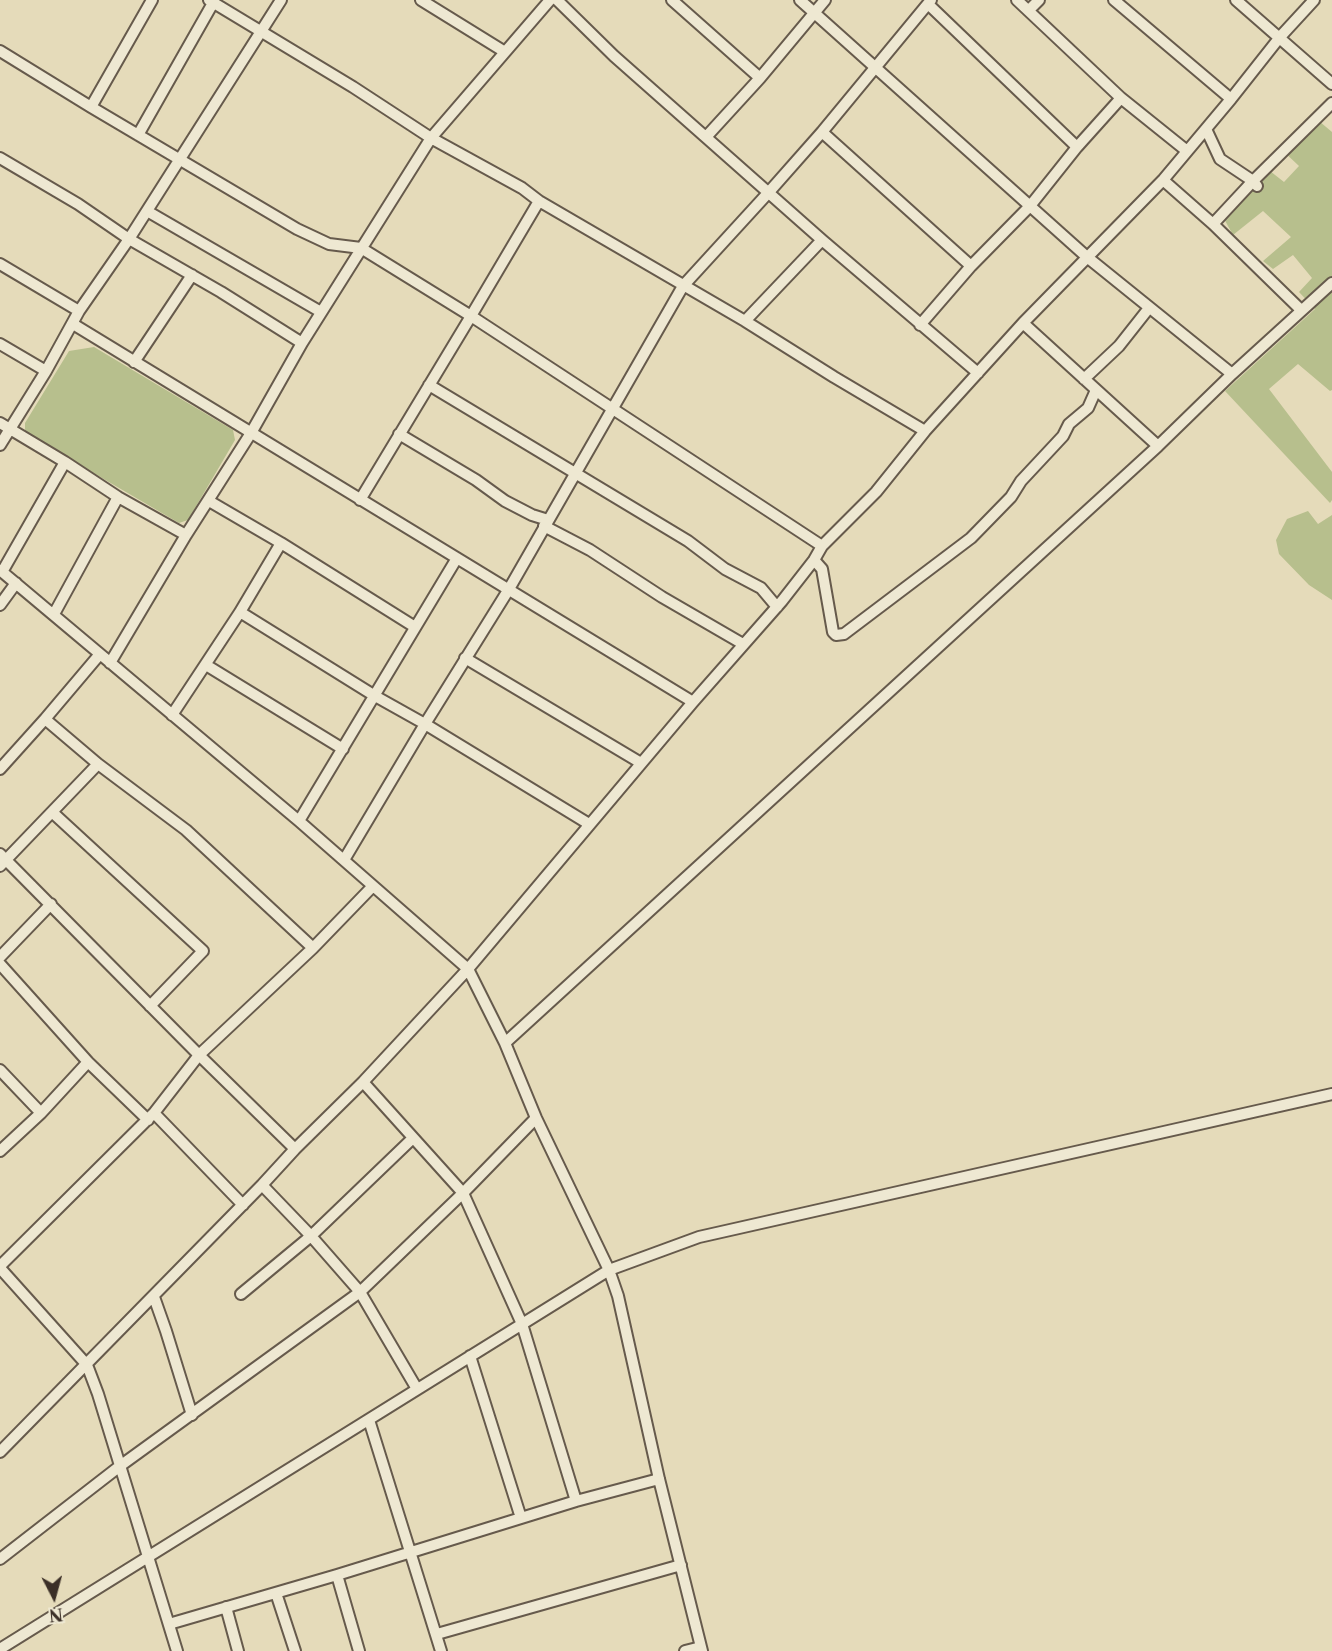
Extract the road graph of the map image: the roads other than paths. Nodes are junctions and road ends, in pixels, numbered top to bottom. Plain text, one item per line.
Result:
1 (152, 0) edge
2 (281, 0) edge
3 (422, 0) edge
4 (550, 0) edge
5 (557, 0) edge
6 (672, 0) edge
7 (800, 0) edge
8 (825, 0) edge
9 (1017, 0) edge
10 (1039, 0) edge
11 (1114, 0) edge
12 (1236, 0) edge
13 (1314, 0) edge
14 (211, 2) edge
15 (929, 2) edge
16 (1029, 10) junction
17 (814, 12) junction
18 (260, 32) junction
19 (1280, 38) junction
20 (0, 51) edge
21 (505, 52) junction
22 (876, 67) junction
23 (760, 78) junction
24 (1332, 84) edge
25 (1121, 98) junction
26 (1232, 99) junction
27 (1332, 103) edge
28 (91, 107) junction
29 (1206, 129) junction
30 (822, 132) junction
31 (138, 135) junction
32 (706, 137) junction
33 (431, 138) junction
34 (1077, 147) junction
35 (1187, 151) junction
36 (0, 158) edge
37 (179, 159) junction
38 (1163, 180) junction
39 (1255, 184) junction
40 (769, 192) junction
41 (539, 201) junction
42 (1030, 206) junction
43 (147, 211) junction
44 (1214, 224) junction
45 (129, 239) junction
46 (822, 240) junction
47 (361, 248) junction
48 (1087, 257) junction
49 (0, 264) edge
50 (971, 266) junction
51 (192, 275) junction
52 (1332, 283) edge
53 (683, 286) junction
54 (1149, 308) junction
55 (1301, 310) junction
56 (79, 311) junction
57 (321, 312) junction
58 (471, 316) junction
59 (745, 321) junction
60 (1023, 323) junction
61 (73, 324) junction
62 (920, 325) junction
63 (302, 343) junction
64 (0, 344) edge
65 (134, 362) junction
66 (46, 371) junction
67 (978, 373) junction
68 (1232, 374) junction
69 (1084, 379) junction
70 (429, 385) junction
71 (1096, 390) junction
72 (612, 408) junction
73 (5, 426) edge
74 (925, 431) junction
75 (251, 433) junction
76 (399, 434) junction
77 (0, 444) edge
78 (1158, 446) junction
79 (65, 462) junction
80 (575, 472) junction
81 (118, 497) junction
82 (360, 500) junction
83 (208, 501) junction
84 (546, 523) junction
85 (186, 535) junction
86 (281, 543) junction
87 (822, 546) junction
88 (457, 558) junction
89 (814, 560) junction
90 (1, 571) edge
91 (16, 583) junction
92 (508, 589) junction
93 (0, 605) edge
94 (777, 606) junction
95 (240, 612) junction
96 (54, 614) junction
97 (415, 627) junction
98 (743, 644) junction
99 (100, 654) junction
100 (465, 658) junction
101 (110, 663) junction
102 (206, 665) junction
103 (375, 696) junction
104 (693, 702) junction
105 (172, 716) junction
106 (45, 719) junction
107 (425, 724) junction
108 (343, 749) junction
109 (641, 763) junction
110 (98, 764) junction
111 (0, 769) edge
112 (52, 812) junction
113 (299, 821) junction
114 (589, 824) junction
115 (2, 860) edge
116 (344, 860) junction
117 (373, 886) junction
118 (51, 903) junction
119 (313, 948) junction
120 (0, 957) edge
121 (0, 964) edge
122 (468, 969) junction
123 (150, 1006) junction
124 (505, 1043) junction
125 (198, 1055) junction
126 (88, 1062) junction
127 (0, 1070) edge
128 (363, 1082) junction
129 (1332, 1094) edge
130 (41, 1113) junction
131 (151, 1116) junction
132 (536, 1118) junction
133 (413, 1138) junction
134 (295, 1149) junction
135 (0, 1151) edge
136 (262, 1185) junction
137 (463, 1193) junction
138 (243, 1205) junction
139 (311, 1236) junction
140 (0, 1267) edge
141 (609, 1270) junction
142 (360, 1292) junction
143 (241, 1294) dead end
144 (154, 1297) junction
145 (522, 1324) junction
146 (470, 1356) junction
147 (87, 1365) junction
148 (417, 1389) junction
149 (192, 1415) junction
150 (369, 1420) junction
151 (0, 1452) edge
152 (120, 1466) junction
153 (659, 1479) junction
154 (576, 1502) junction
155 (521, 1518) junction
156 (411, 1552) junction
157 (147, 1557) junction
158 (0, 1558) edge
159 (681, 1565) junction
160 (336, 1575) junction
161 (276, 1593) junction
162 (226, 1607) junction
163 (168, 1624) junction
164 (437, 1634) junction
165 (0, 1649) edge
166 (702, 1649) edge
167 (177, 1651) edge
168 (238, 1651) edge
169 (295, 1651) edge
170 (359, 1651) edge
171 (441, 1651) edge
172 (685, 1651) edge

1 - 28 street
2 - 18 street
3 - 21 street
4 - 21 street
5 - 32 street
6 - 23 street
7 - 17 street
8 - 17 street
9 - 16 street
10 - 16 street
11 - 26 street
12 - 19 street
13 - 19 street
14 - 18 street
14 - 31 street
15 - 22 street
15 - 34 street
16 - 25 street
17 - 22 street
17 - 23 street
18 - 33 street
18 - 37 street
19 - 24 street
19 - 26 street
20 - 28 street
21 - 33 street
22 - 30 street
22 - 42 street
23 - 32 street
25 - 34 street
25 - 35 street
26 - 29 street
27 - 39 street
28 - 31 street
29 - 35 street
29 - 39 street
30 - 40 street
30 - 50 street
31 - 37 street
32 - 40 street
33 - 41 street
33 - 47 street
34 - 42 street
35 - 38 street
36 - 45 street
37 - 43 street
37 - 47 street
38 - 44 street
38 - 48 street
39 - 44 street
40 - 46 street
40 - 53 street
41 - 53 street
41 - 58 street
42 - 48 street
42 - 50 street
43 - 45 street
43 - 57 street
44 - 55 street
45 - 51 street
45 - 56 street
46 - 59 street
46 - 62 street
47 - 57 street
47 - 58 street
48 - 54 street
48 - 60 street
49 - 56 street
50 - 62 street
51 - 63 street
51 - 65 street
52 - 55 street
53 - 59 street
53 - 72 street
54 - 68 street
54 - 69 street
55 - 68 street
56 - 61 street
57 - 63 street
58 - 70 street
58 - 72 street
59 - 74 street
60 - 67 street
60 - 69 street
61 - 65 street
61 - 66 street
62 - 67 street
63 - 75 street
64 - 66 street
65 - 75 street
66 - 73 street
67 - 74 street
68 - 78 street
69 - 71 street
70 - 76 street
70 - 80 street
71 - 78 street
71 - 89 street
72 - 80 street
72 - 87 street
73 - 77 street
73 - 79 street
74 - 87 street
75 - 82 street
75 - 83 street
76 - 82 street
76 - 84 street
78 - 124 street
79 - 81 street
79 - 90 street
80 - 84 street
80 - 94 street
81 - 85 street
81 - 96 street
82 - 88 street
83 - 85 street
83 - 86 street
84 - 92 street
84 - 98 street
85 - 101 street
86 - 95 street
86 - 97 street
87 - 89 street
88 - 92 street
88 - 97 street
89 - 94 street
90 - 91 street
91 - 93 street
91 - 96 street
92 - 100 street
92 - 104 street
94 - 98 street
95 - 102 street
95 - 103 street
96 - 99 street
97 - 103 street
98 - 104 street
99 - 101 street
99 - 106 street
100 - 107 street
100 - 109 street
101 - 105 street
102 - 105 street
102 - 108 street
103 - 107 street
103 - 108 street
104 - 109 street
105 - 113 street
106 - 110 street
106 - 111 street
107 - 114 street
107 - 116 street
108 - 113 street
109 - 114 street
110 - 112 street
110 - 119 street
112 - 115 street
112 - 123 street
113 - 116 street
114 - 122 street
115 - 118 street
116 - 117 street
117 - 119 street
117 - 122 street
118 - 120 street
118 - 123 street
119 - 125 street
121 - 126 street
122 - 124 street
122 - 128 street
123 - 125 street
124 - 132 street
125 - 131 street
125 - 134 street
126 - 130 street
126 - 131 street
127 - 130 street
128 - 133 street
128 - 134 street
129 - 141 street
130 - 135 street
131 - 138 street
131 - 140 street
132 - 137 street
132 - 141 street
133 - 137 street
133 - 139 street
134 - 136 street
136 - 138 street
136 - 139 street
137 - 142 street
137 - 145 street
138 - 144 street
139 - 142 street
139 - 143 street
140 - 147 street
141 - 145 street
141 - 153 street
142 - 148 street
142 - 149 street
144 - 147 street
144 - 149 street
145 - 146 street
145 - 154 street
146 - 148 street
146 - 155 street
147 - 151 street
147 - 152 street
148 - 150 street
149 - 152 street
150 - 156 street
150 - 157 street
152 - 157 street
152 - 158 street
153 - 154 street
153 - 159 street
154 - 155 street
155 - 156 street
156 - 160 street
156 - 164 street
157 - 163 street
157 - 165 street
159 - 164 street
159 - 166 street
160 - 161 street
160 - 170 street
161 - 162 street
161 - 169 street
162 - 163 street
162 - 168 street
163 - 167 street
164 - 171 street
166 - 172 street

